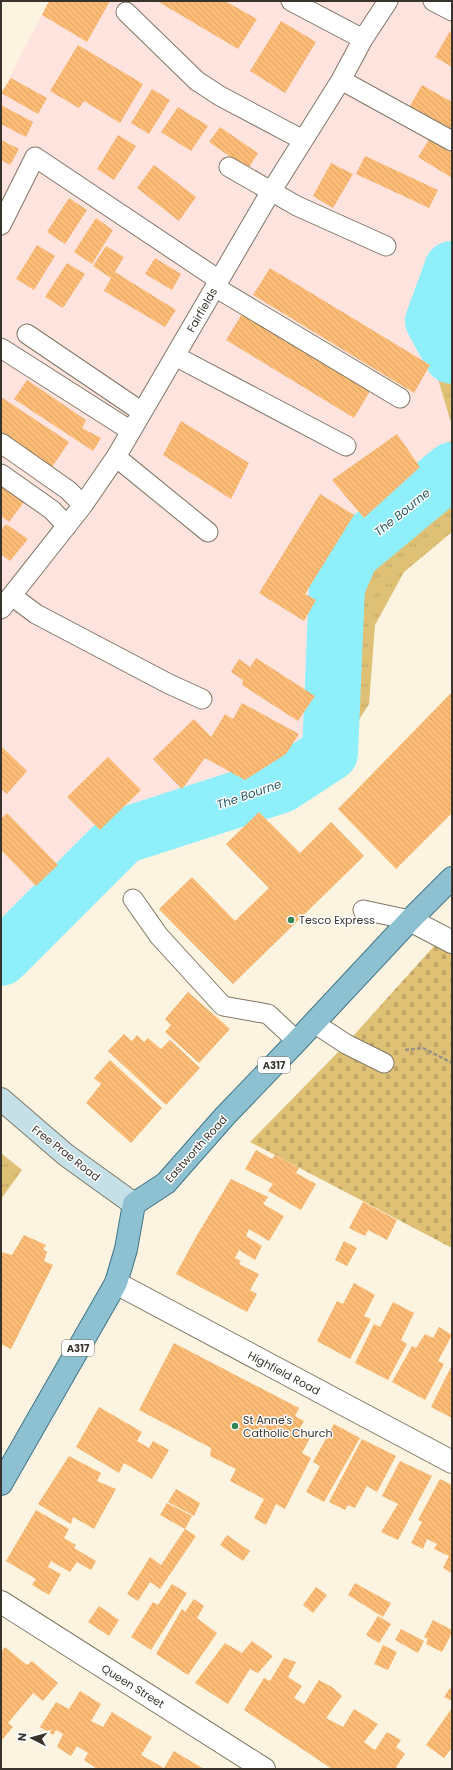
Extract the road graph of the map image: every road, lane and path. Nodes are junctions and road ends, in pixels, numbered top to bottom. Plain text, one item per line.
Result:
1 (291, 1) edge
2 (388, 1) edge
3 (433, 1) edge
4 (452, 11) edge
5 (126, 12) dead end
6 (363, 39) junction
7 (340, 80) junction
8 (303, 140) junction
9 (452, 141) edge
10 (229, 167) dead end
11 (272, 192) junction
12 (1, 225) edge
13 (386, 246) dead end
14 (217, 283) junction
15 (27, 334) dead end
16 (1, 348) edge
17 (175, 356) junction
18 (400, 398) dead end
19 (142, 412) junction
20 (131, 431) junction
21 (1, 443) edge
22 (346, 446) dead end
23 (116, 457) junction
24 (1, 474) edge
25 (83, 505) junction
26 (67, 526) junction
27 (208, 532) dead end
28 (5, 601) edge
29 (202, 698) dead end
30 (452, 878) edge
31 (133, 899) dead end
32 (363, 910) dead end
33 (410, 920) junction
34 (452, 942) edge
35 (314, 1023) junction
36 (297, 1041) junction
37 (384, 1063) joint
38 (452, 1063) edge
39 (1, 1099) edge
40 (134, 1204) junction
41 (116, 1283) junction
42 (452, 1462) edge
43 (1, 1484) edge
44 (1, 1602) edge
45 (264, 1769) edge

1 - 6 lane
2 - 6 lane, Fairfields
3 - 4 lane
5 - 8 lane
6 - 7 lane, Fairfields
7 - 8 lane, Fairfields
7 - 9 lane
8 - 11 lane, Fairfields
10 - 11 lane
11 - 13 lane
11 - 14 lane, Fairfields
12 - 14 lane
14 - 17 lane, Fairfields
14 - 18 lane
15 - 19 lane
16 - 20 lane
17 - 19 lane, Fairfields
17 - 22 lane
19 - 20 lane, Fairfields
20 - 23 lane, Fairfields
21 - 25 lane
23 - 25 lane, Fairfields
23 - 27 lane
24 - 26 lane
25 - 26 lane, Fairfields
26 - 28 lane, Fairfields
28 - 29 lane
30 - 33 main road, Eastworth Road / A317
31 - 36 lane
32 - 33 lane
33 - 34 street
33 - 35 main road, Eastworth Road / A317
35 - 36 main road, Eastworth Road / A317
35 - 37 lane
36 - 40 main road, Eastworth Road / A317
37 - 38 path
39 - 40 street, Free Prae Road
40 - 41 main road, A317
41 - 42 street, Highfield Road
41 - 43 main road, A317
44 - 45 street, Queen Street

